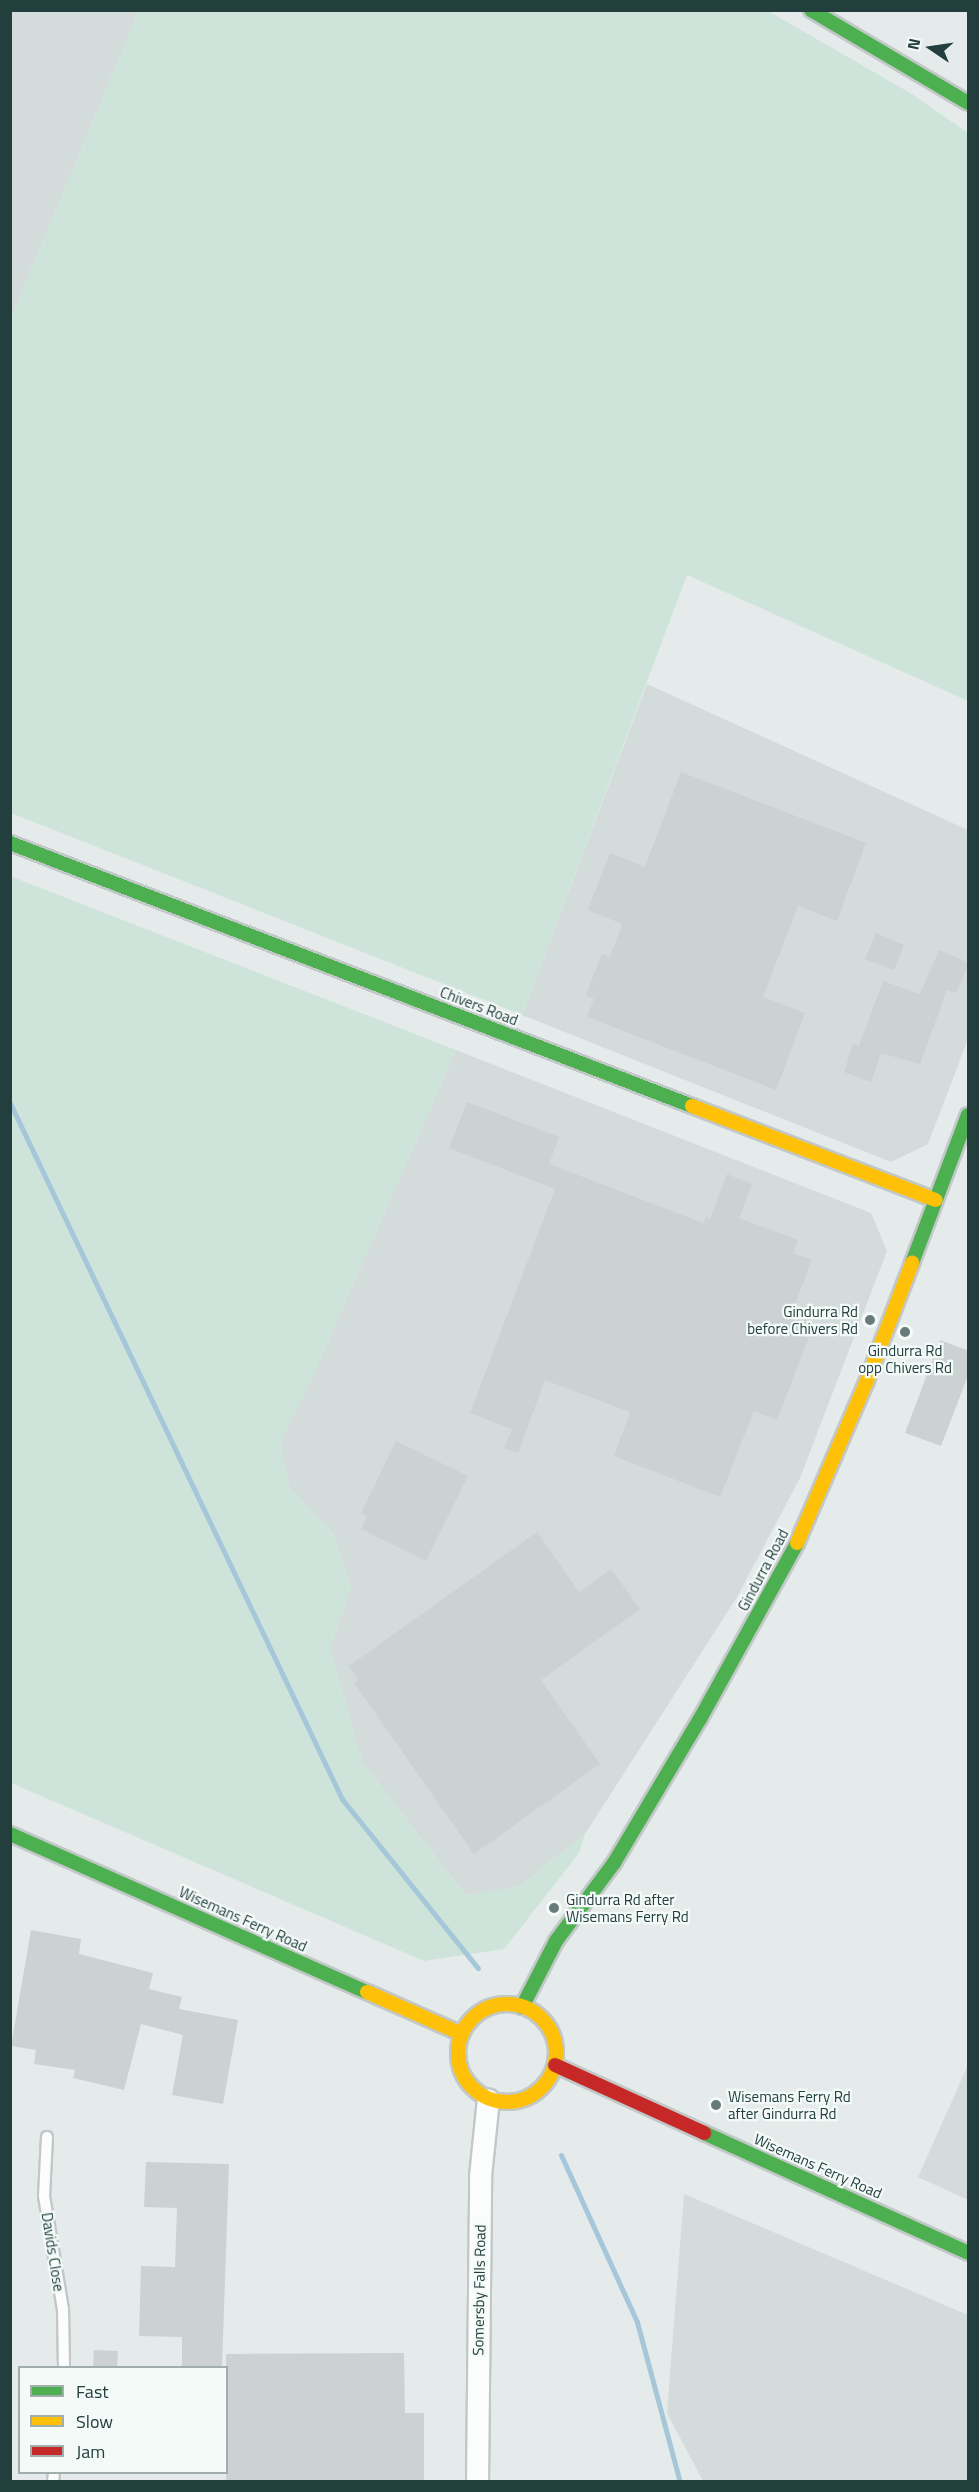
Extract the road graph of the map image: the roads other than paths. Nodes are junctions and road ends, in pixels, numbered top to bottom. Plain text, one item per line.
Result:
1 (811, 10) edge
2 (969, 102) edge
3 (10, 843) edge
4 (969, 1115) edge
5 (936, 1200) junction
6 (10, 1834) edge
7 (522, 2007) junction
8 (462, 2034) junction
9 (555, 2065) junction
10 (488, 2099) junction
11 (47, 2137) dead end
12 (969, 2253) edge
13 (64, 2366) edge
14 (477, 2481) edge

1 - 2 main road
3 - 5 main road, Chivers Road
4 - 5 main road, Gindurra Road
5 - 7 main road, Gindurra Road
6 - 8 main road, Wisemans Ferry Road
7 - 8 main road
7 - 9 main road
8 - 10 main road
9 - 10 main road
9 - 12 main road, Wisemans Ferry Road
10 - 14 street, Somersby Falls Road
11 - 13 lane, Davids Close

